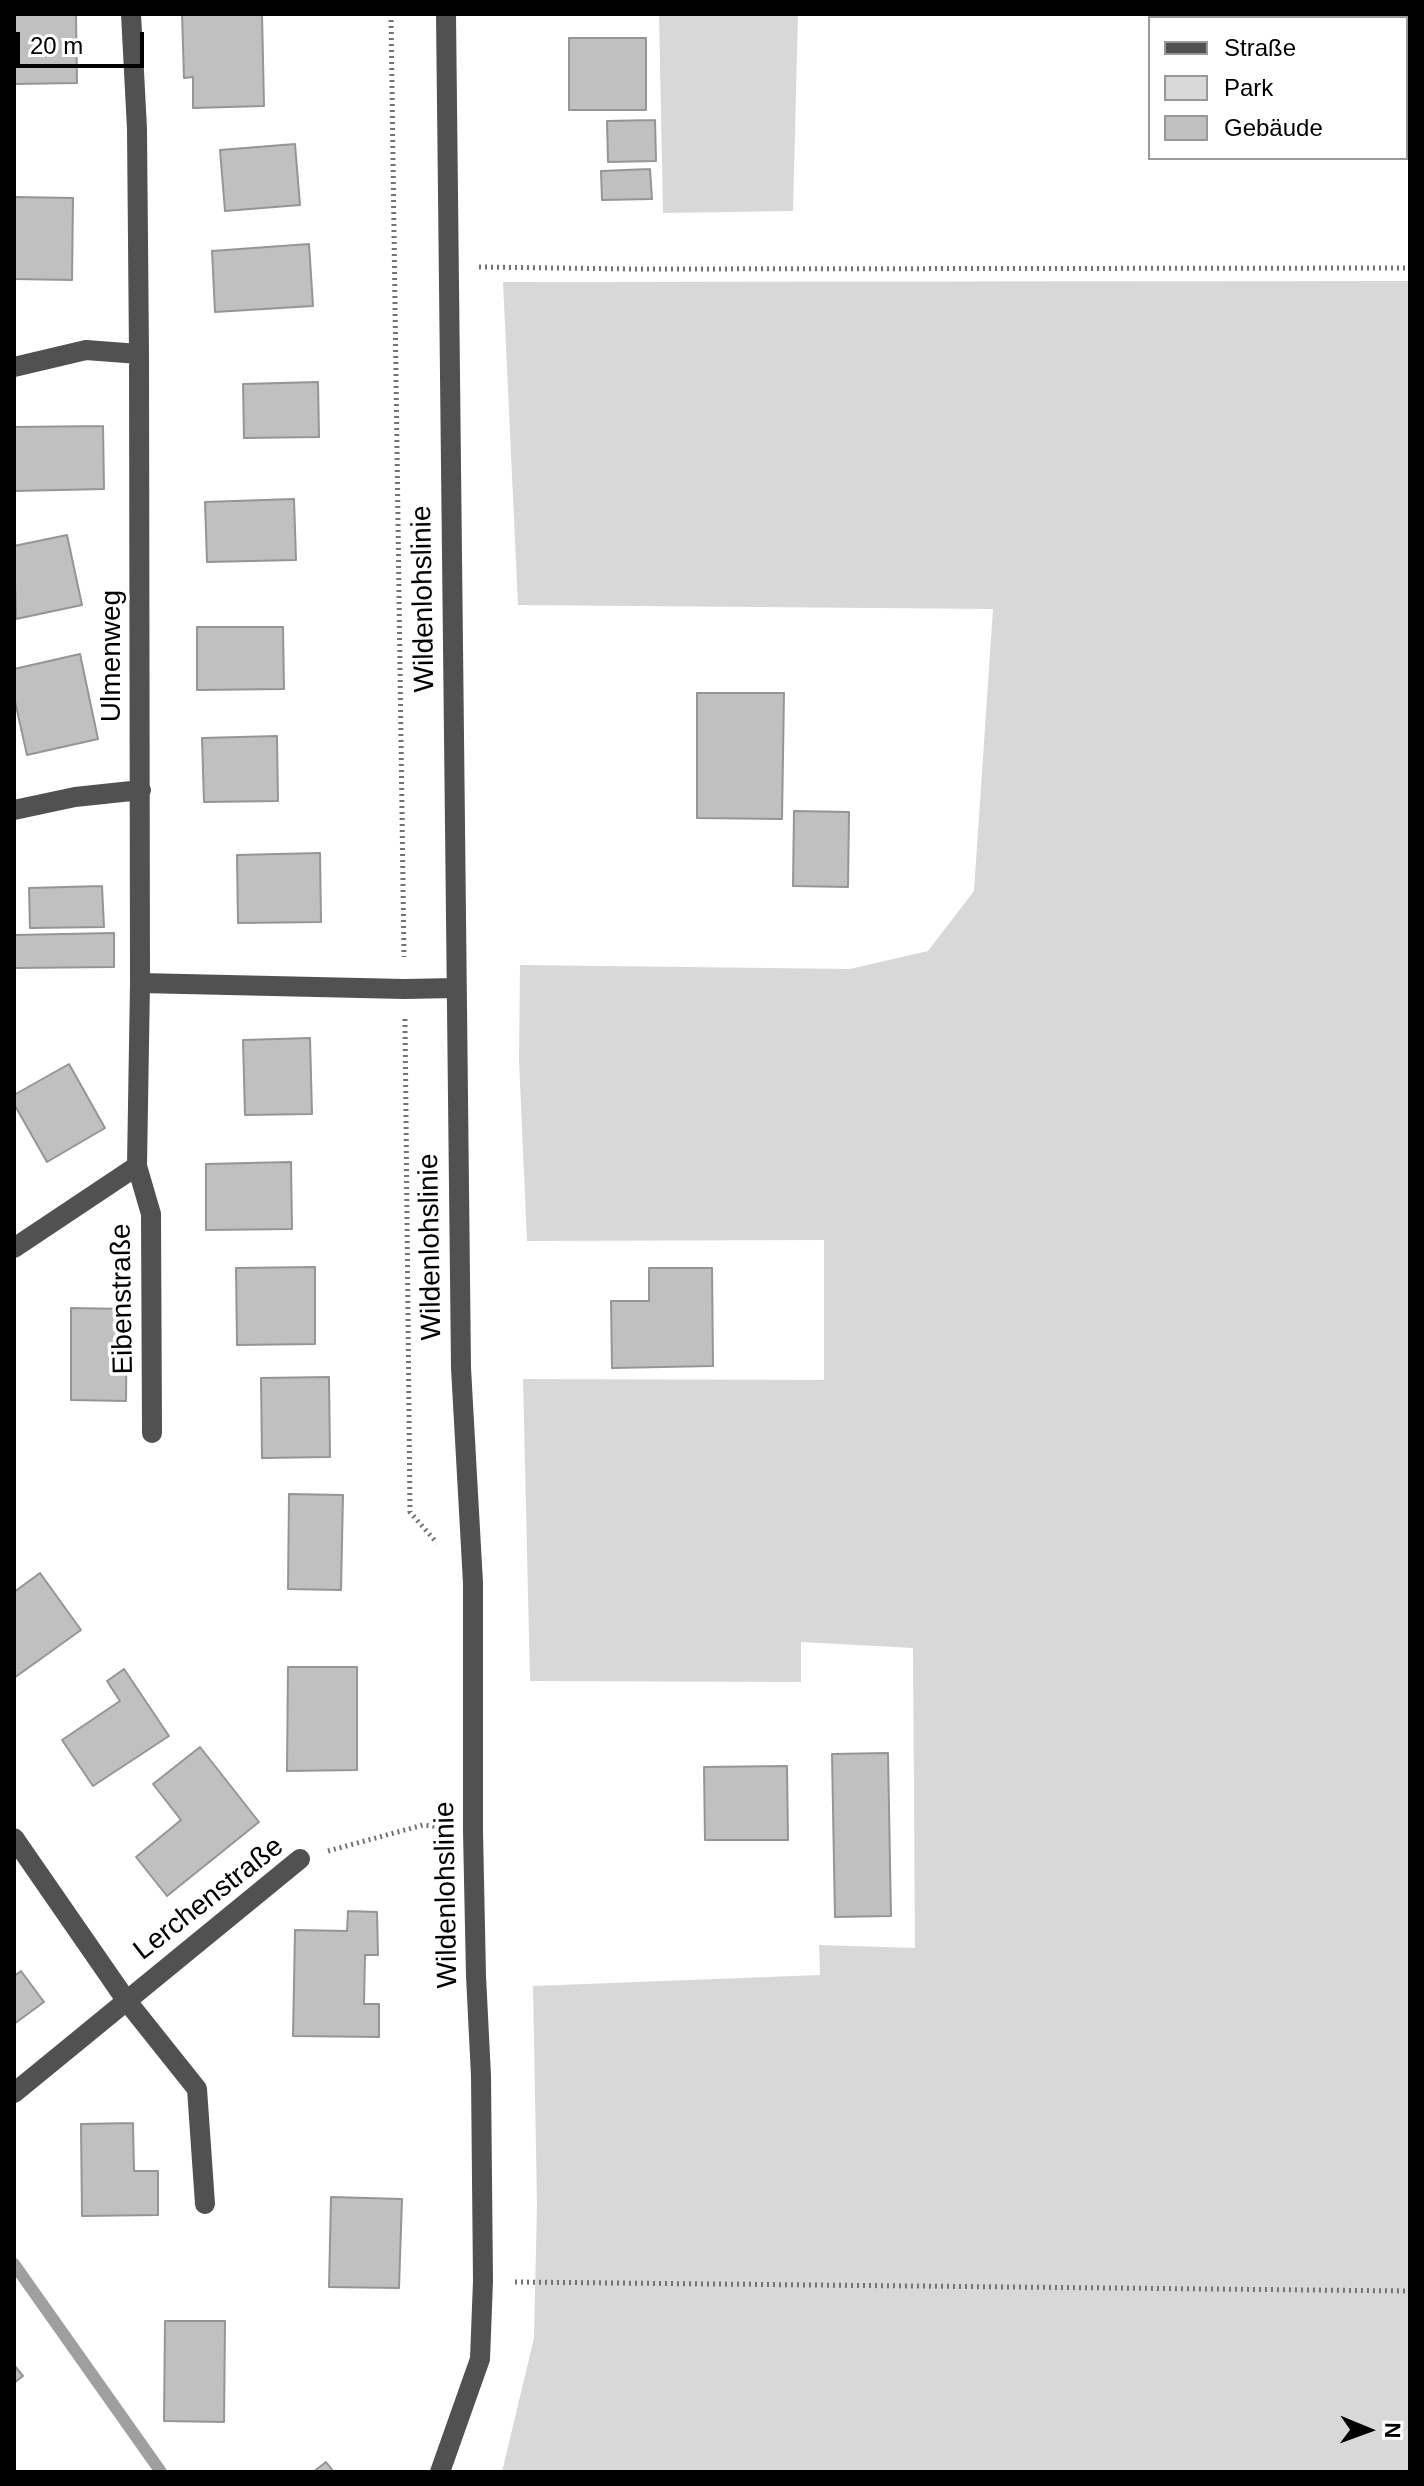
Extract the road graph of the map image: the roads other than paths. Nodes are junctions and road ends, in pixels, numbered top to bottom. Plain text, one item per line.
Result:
1 (131, 14) edge
2 (446, 14) edge
3 (139, 354) junction
4 (14, 367) edge
5 (141, 790) junction
6 (14, 810) edge
7 (140, 983) junction
8 (456, 988) junction
9 (137, 1166) junction
10 (14, 1248) edge
11 (152, 1433) dead end
12 (14, 1838) edge
13 (300, 1859) road end
14 (126, 2000) junction
15 (14, 2093) edge
16 (205, 2204) dead end
17 (440, 2472) edge

1 - 3 street, Ulmenweg
2 - 8 street, Wildenlohslinie
3 - 4 street
3 - 5 street, Ulmenweg
5 - 6 street
5 - 7 street, Ulmenweg
7 - 8 street
7 - 9 street, Eibenstraße
8 - 17 street, Wildenlohslinie
9 - 10 street, Eibenstraße
9 - 11 street, Eibenstraße
12 - 14 street, Lerchenstraße
13 - 14 street, Lerchenstraße
14 - 15 street, Lerchenstraße
14 - 16 street

